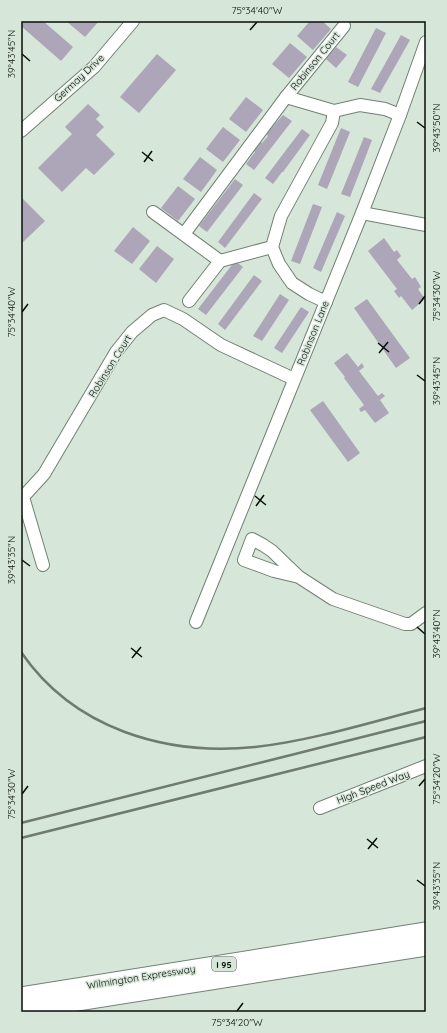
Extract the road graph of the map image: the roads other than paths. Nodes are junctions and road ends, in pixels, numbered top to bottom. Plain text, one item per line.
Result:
1 (133, 21) edge
2 (344, 26) dead end
3 (426, 42) edge
4 (286, 97) junction
5 (334, 110) junction
6 (400, 115) junction
7 (21, 131) edge
8 (154, 212) dead end
9 (362, 213) junction
10 (426, 225) edge
11 (184, 234) junction
12 (272, 248) junction
13 (220, 260) junction
14 (189, 301) dead end
15 (326, 302) junction
16 (294, 379) junction
17 (43, 565) dead end
18 (298, 576) junction
19 (426, 614) edge
20 (196, 622) dead end
21 (426, 766) edge
22 (320, 808) dead end
23 (426, 931) edge
24 (426, 947) edge
25 (21, 996) edge
26 (21, 1011) edge

1 - 7 street, Germay Drive
2 - 4 street, Robinson Court
3 - 6 street, Robinson Lane
4 - 5 street, Robinson Court
4 - 11 street, Robinson Court
5 - 6 street, Robinson Court
5 - 12 street
6 - 9 street, Robinson Lane
8 - 11 street
9 - 10 street
9 - 15 street, Robinson Lane
11 - 13 street
12 - 13 street
12 - 15 street
13 - 14 street
15 - 16 street, Robinson Lane
16 - 17 street, Robinson Court
16 - 20 street, Robinson Lane
18 - 18 street
18 - 19 street
21 - 22 street, High Speed Way
23 - 25 highway, Wilmington Expressway / I 95
24 - 26 highway, Wilmington Expressway / I 95

